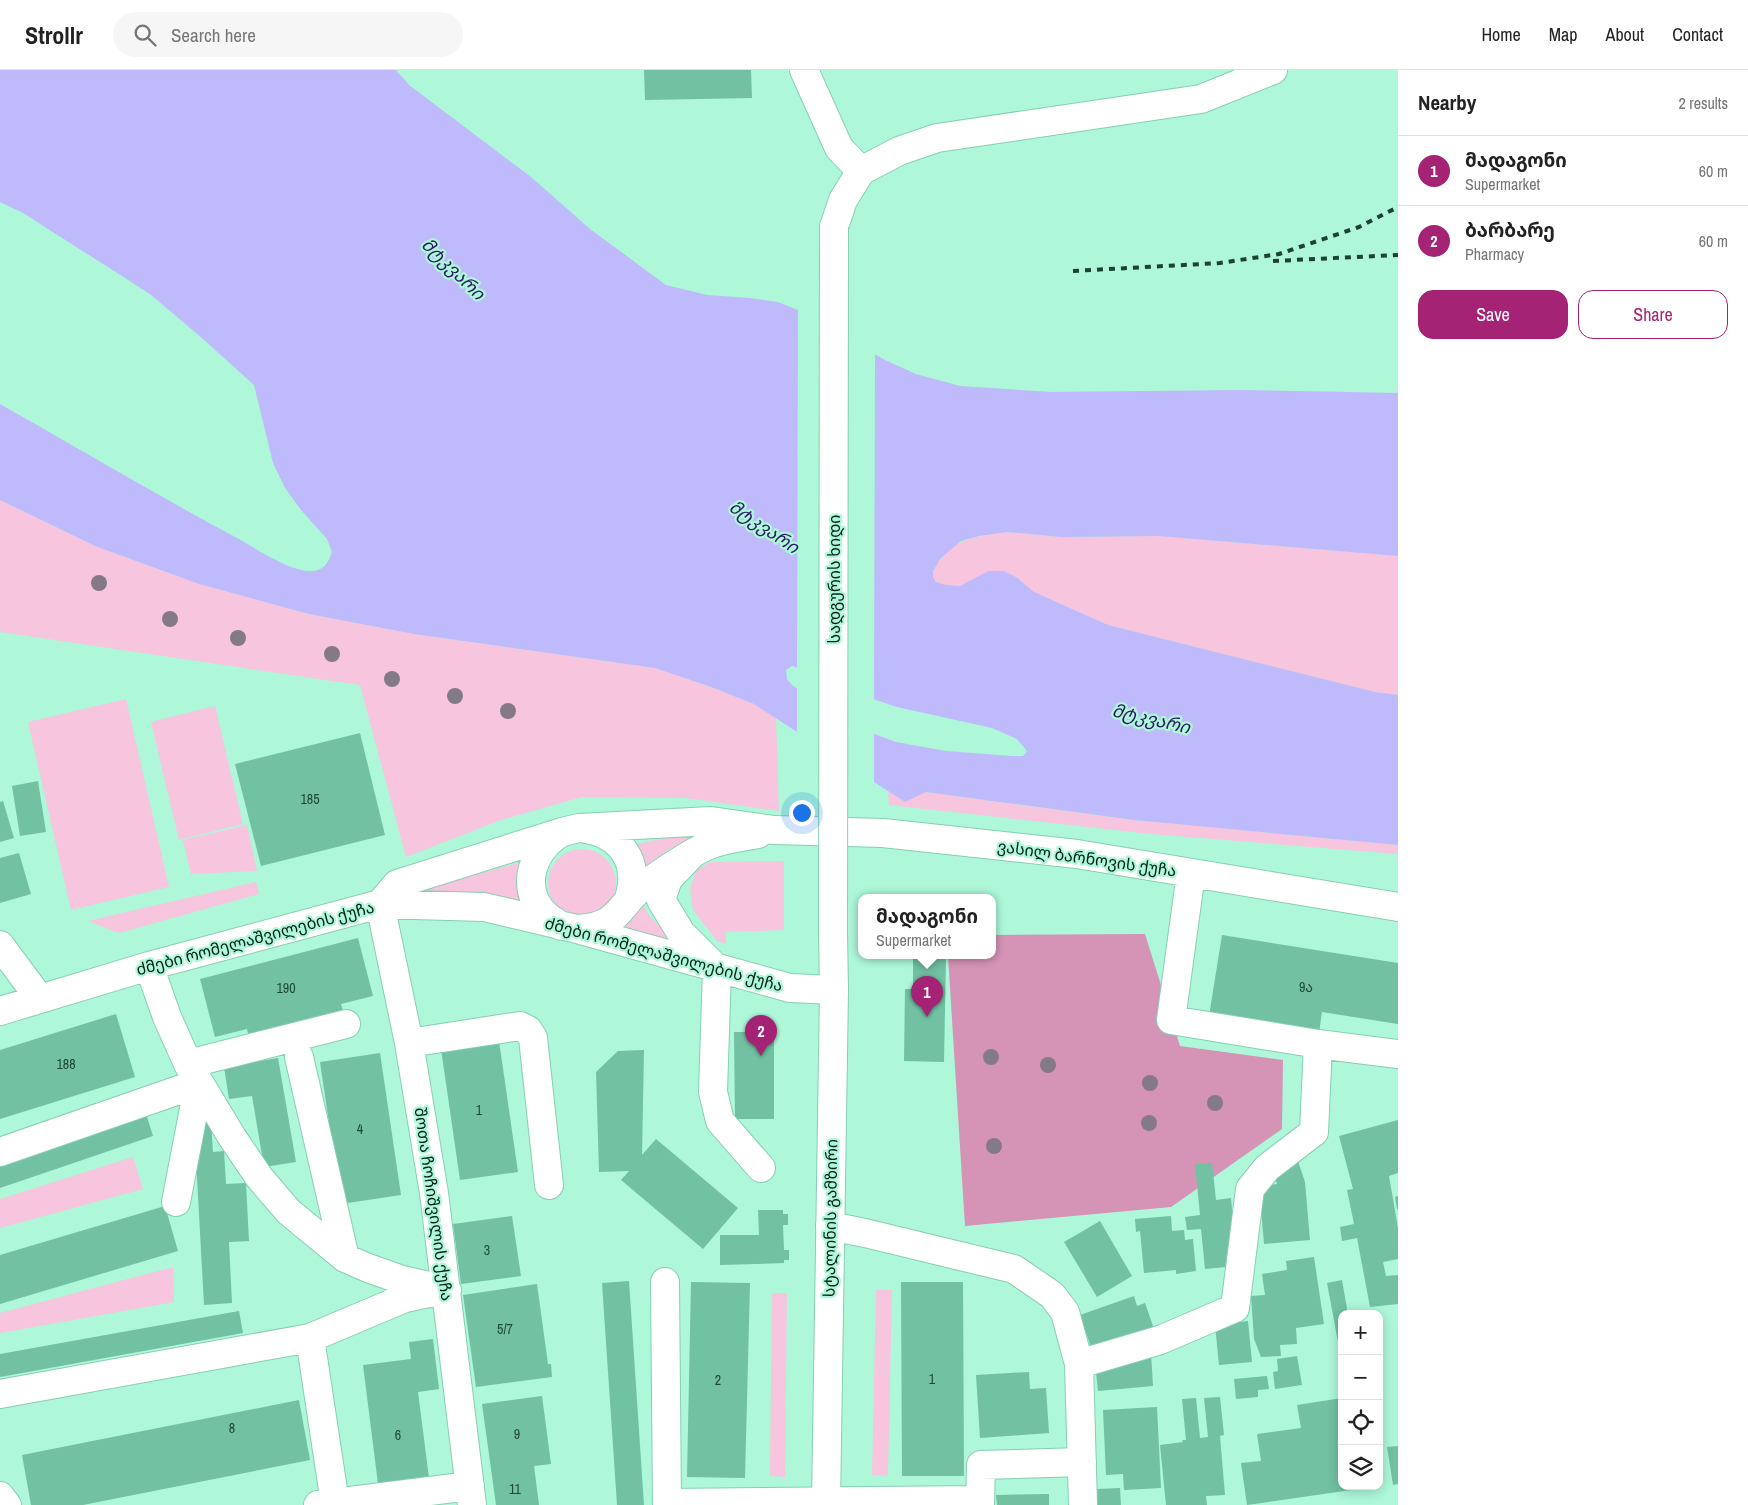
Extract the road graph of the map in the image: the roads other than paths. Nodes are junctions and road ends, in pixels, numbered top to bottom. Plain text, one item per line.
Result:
1 (804, 70) edge
2 (1273, 70) edge
3 (862, 171) junction
4 (571, 830) junction
5 (774, 830) junction
6 (1191, 873) junction
7 (642, 887) junction
8 (380, 904) junction
9 (1398, 907) edge
10 (569, 928) junction
11 (833, 932) joint
12 (0, 945) edge
13 (149, 966) junction
14 (717, 970) junction
15 (834, 990) junction
16 (40, 998) junction
17 (0, 1011) edge
18 (346, 1024) dead end
19 (409, 1042) junction
20 (1318, 1044) junction
21 (1398, 1054) edge
22 (299, 1057) dead end
23 (194, 1074) junction
24 (0, 1152) edge
25 (761, 1168) dead end
26 (549, 1185) dead end
27 (176, 1202) dead end
28 (830, 1226) junction
29 (345, 1258) junction
30 (664, 1282) dead end
31 (447, 1290) junction
32 (310, 1338) junction
33 (1079, 1364) junction
34 (0, 1394) edge
35 (1082, 1462) junction
36 (471, 1495) edge
37 (0, 1496) edge
38 (826, 1503) edge
39 (980, 1503) edge
40 (326, 1504) edge
41 (667, 1504) edge
42 (7, 1505) edge
43 (1083, 1505) edge

1 - 3 street
2 - 3 street
3 - 11 street, სადგურის ხიდი, bridge
4 - 5 street, ვასილ ბარნოვის ქუჩა
4 - 7 street
4 - 8 street, ვასილ ბარნოვის ქუჩა
4 - 10 street
5 - 6 street, ვასილ ბარნოვის ქუჩა
5 - 7 street, ვასილ ბარნოვის ქუჩა
6 - 9 street, ვასილ ბარნოვის ქუჩა
6 - 20 street
7 - 10 street
7 - 14 street
8 - 10 street, ძმები რომელაშვილების ქუჩა
8 - 13 street, ძმები რომელაშვილების ქუჩა
8 - 19 street, შოთა ჩოჩიშვილის ქუჩა
10 - 14 street, ძმები რომელაშვილების ქუჩა
11 - 15 street, სტალინის გამზირი
12 - 16 street
13 - 16 street, ძმები რომელაშვილების ქუჩა
13 - 23 street
14 - 15 street, ძმები რომელაშვილების ქუჩა
14 - 25 street
15 - 28 street, სტალინის გამზირი
16 - 17 street, ძმები რომელაშვილების ქუჩა
18 - 23 street
19 - 26 street
19 - 31 street, შოთა ჩოჩიშვილის ქუჩა
20 - 21 street
20 - 33 street
22 - 29 street
23 - 24 street
23 - 27 street
23 - 29 street
28 - 33 street
28 - 38 street, სტალინის გამზირი
29 - 31 street
30 - 41 street
31 - 32 street
31 - 36 street, შოთა ჩოჩიშვილის ქუჩა
32 - 34 street
32 - 40 street
33 - 35 street
35 - 39 street
35 - 43 street
36 - 40 street
37 - 42 street
38 - 39 street
38 - 41 street

